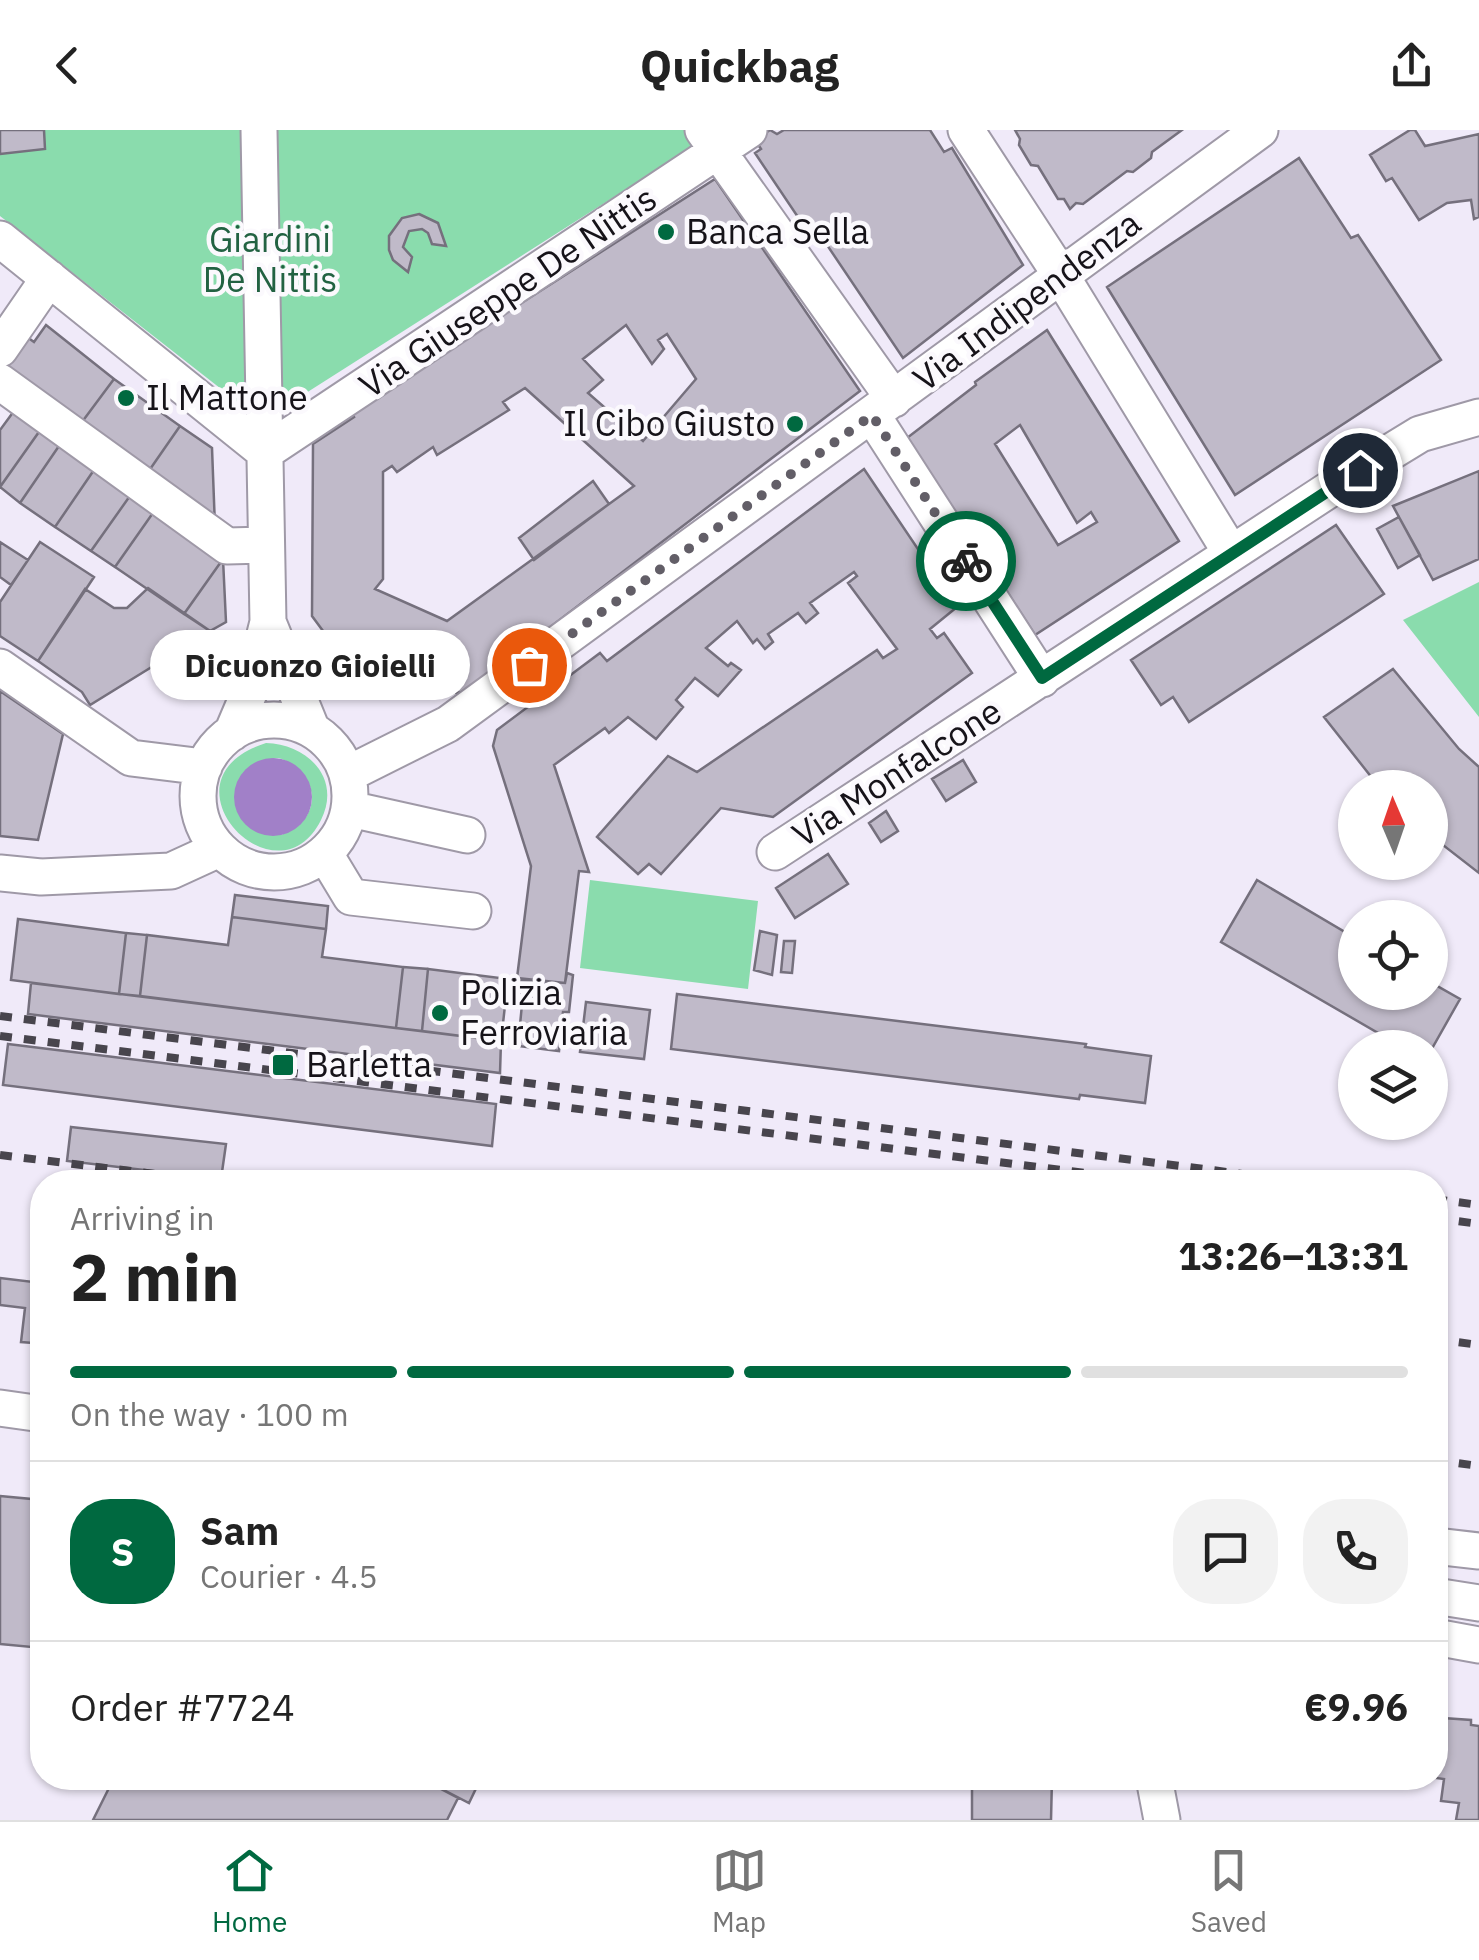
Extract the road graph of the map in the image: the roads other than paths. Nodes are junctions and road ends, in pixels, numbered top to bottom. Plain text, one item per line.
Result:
1 (259, 130) edge
2 (750, 130) edge
3 (966, 130) edge
4 (1260, 130) edge
5 (710, 141) edge
6 (0, 239) edge
7 (1060, 274) junction
8 (49, 278) junction
9 (0, 349) edge
10 (0, 382) edge
11 (883, 407) junction
12 (1479, 416) edge
13 (266, 452) junction
14 (266, 545) junction
15 (1231, 553) junction
16 (268, 622) junction
17 (0, 667) edge
18 (1042, 678) junction
19 (312, 730) junction
20 (232, 732) junction
21 (204, 767) junction
22 (349, 792) junction
23 (467, 835) dead end
24 (219, 849) junction
25 (775, 852) dead end
26 (325, 854) junction
27 (0, 873) edge
28 (473, 910) dead end
29 (0, 1408) edge
30 (30, 1412) edge
31 (1448, 1547) edge
32 (1479, 1551) edge
33 (1448, 1598) edge
34 (1479, 1603) edge
35 (1448, 1639) edge
36 (1479, 1645) edge
37 (1156, 1790) edge
38 (1162, 1820) edge

1 - 13 street
2 - 5 street, Via Giuseppe De Nittis
3 - 7 street
4 - 7 street, Via Indipendenza
5 - 11 street
5 - 13 street, Via Giuseppe De Nittis
6 - 8 street
7 - 11 street, Via Indipendenza
7 - 15 street
8 - 9 street
8 - 13 street
10 - 14 street
11 - 18 street
11 - 22 street, Via Indipendenza
12 - 15 street, Via Monfalcone
13 - 14 street
14 - 16 street
15 - 18 street, Via Monfalcone
16 - 19 street
16 - 20 street
17 - 21 street
18 - 25 street, Via Monfalcone
19 - 20 street
19 - 22 street
20 - 21 street
21 - 24 street
22 - 23 street
22 - 26 street
24 - 26 street
24 - 27 street
26 - 28 street
29 - 30 street
31 - 32 street
33 - 34 street
35 - 36 street
37 - 38 street

